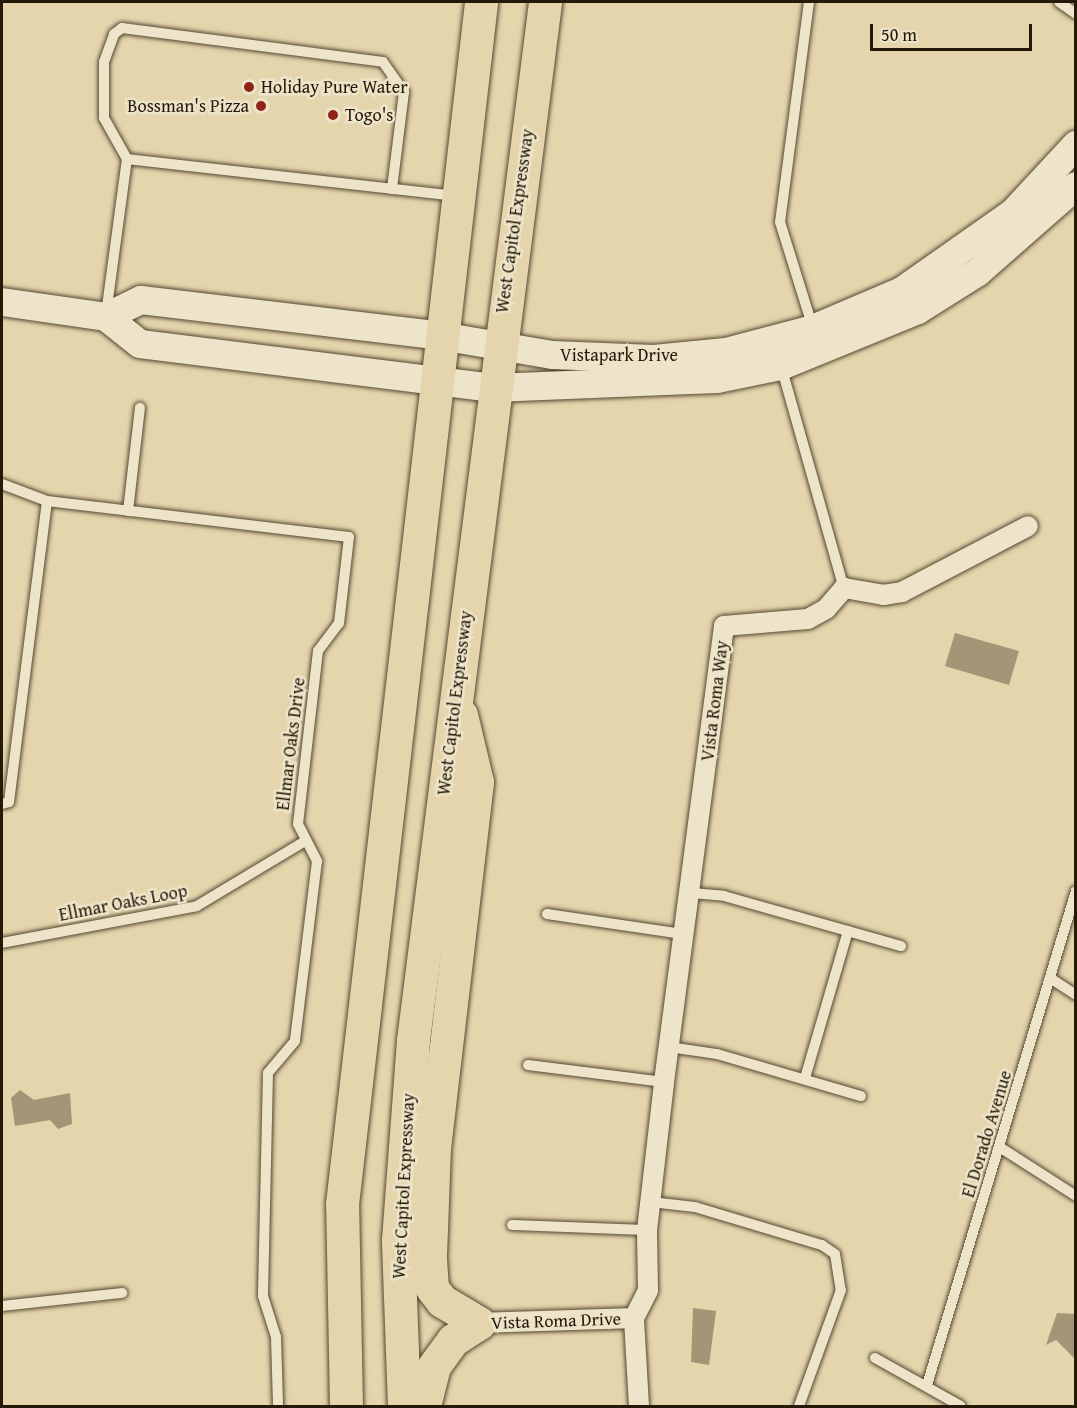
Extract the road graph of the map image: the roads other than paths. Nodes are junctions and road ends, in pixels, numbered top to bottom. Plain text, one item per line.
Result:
1 (481, 2) edge
2 (545, 2) edge
3 (809, 2) edge
4 (1059, 2) edge
5 (1076, 15) edge
6 (1076, 145) edge
7 (127, 159) junction
8 (1076, 186) edge
9 (392, 189) junction
10 (457, 196) junction
11 (2, 302) edge
12 (106, 317) junction
13 (813, 329) junction
14 (441, 336) junction
15 (498, 347) junction
16 (781, 366) junction
17 (435, 382) junction
18 (493, 388) junction
19 (140, 408) dead end
20 (2, 484) edge
21 (47, 501) junction
22 (128, 511) junction
23 (1028, 526) dead end
24 (844, 588) junction
25 (456, 692) junction
26 (2, 804) edge
27 (305, 841) junction
28 (1076, 891) edge
29 (692, 893) junction
30 (547, 914) dead end
31 (848, 931) junction
32 (683, 934) junction
33 (2, 943) edge
34 (901, 946) dead end
35 (1050, 978) junction
36 (1076, 995) edge
37 (669, 1047) junction
38 (528, 1065) dead end
39 (805, 1078) junction
40 (664, 1082) junction
41 (861, 1096) dead end
42 (1001, 1148) junction
43 (1076, 1196) edge
44 (651, 1202) junction
45 (512, 1226) dead end
46 (647, 1230) junction
47 (122, 1293) dead end
48 (2, 1306) edge
49 (634, 1318) junction
50 (479, 1323) junction
51 (875, 1358) dead end
52 (927, 1385) junction
53 (639, 1406) edge
54 (278, 1407) edge
55 (346, 1407) edge
56 (405, 1407) edge
57 (424, 1407) edge
58 (632, 1407) edge
59 (799, 1407) edge
60 (961, 1407) edge

1 - 10 highway
2 - 15 highway, West Capitol Expressway
3 - 13 lane
4 - 5 lane
6 - 13 street, Vistapark Drive
7 - 9 lane
7 - 9 lane
7 - 12 lane
8 - 16 street, Vistapark Drive
9 - 10 lane
10 - 14 highway
11 - 12 street
12 - 14 street, Vistapark Drive
12 - 17 street, Vistapark Drive
13 - 15 street, Vistapark Drive
14 - 15 street, Vistapark Drive
14 - 17 highway
15 - 18 highway, West Capitol Expressway
16 - 18 street, Vistapark Drive
16 - 24 lane
17 - 18 street, Vistapark Drive
17 - 55 highway
18 - 25 highway, West Capitol Expressway
19 - 22 lane
20 - 21 lane, Ellmar Oaks Drive
21 - 22 lane, Ellmar Oaks Drive
21 - 26 lane
22 - 27 lane, Ellmar Oaks Drive
23 - 24 street
24 - 29 street, Vista Roma Way
25 - 50 highway
25 - 56 highway, West Capitol Expressway
27 - 33 lane, Ellmar Oaks Loop
27 - 54 lane, Ellmar Oaks Drive
28 - 35 lane, El Dorado Avenue
29 - 31 lane
29 - 32 street, Vista Roma Way
30 - 32 lane
31 - 34 lane
31 - 39 lane
32 - 37 street, Vista Roma Way
35 - 36 lane
35 - 42 lane, El Dorado Avenue
37 - 39 lane
37 - 40 street, Vista Roma Way
38 - 40 lane
39 - 41 lane
40 - 44 street, Vista Roma Way
42 - 43 lane
42 - 52 lane, El Dorado Avenue
44 - 46 street, Vista Roma Way
44 - 59 lane
45 - 46 lane
46 - 49 street, Vista Roma Way
47 - 48 lane
49 - 50 street, Vista Roma Drive
49 - 53 street, Vista Roma Way
50 - 57 highway
51 - 52 lane
52 - 60 lane
53 - 58 lane, Vista Roma Way

